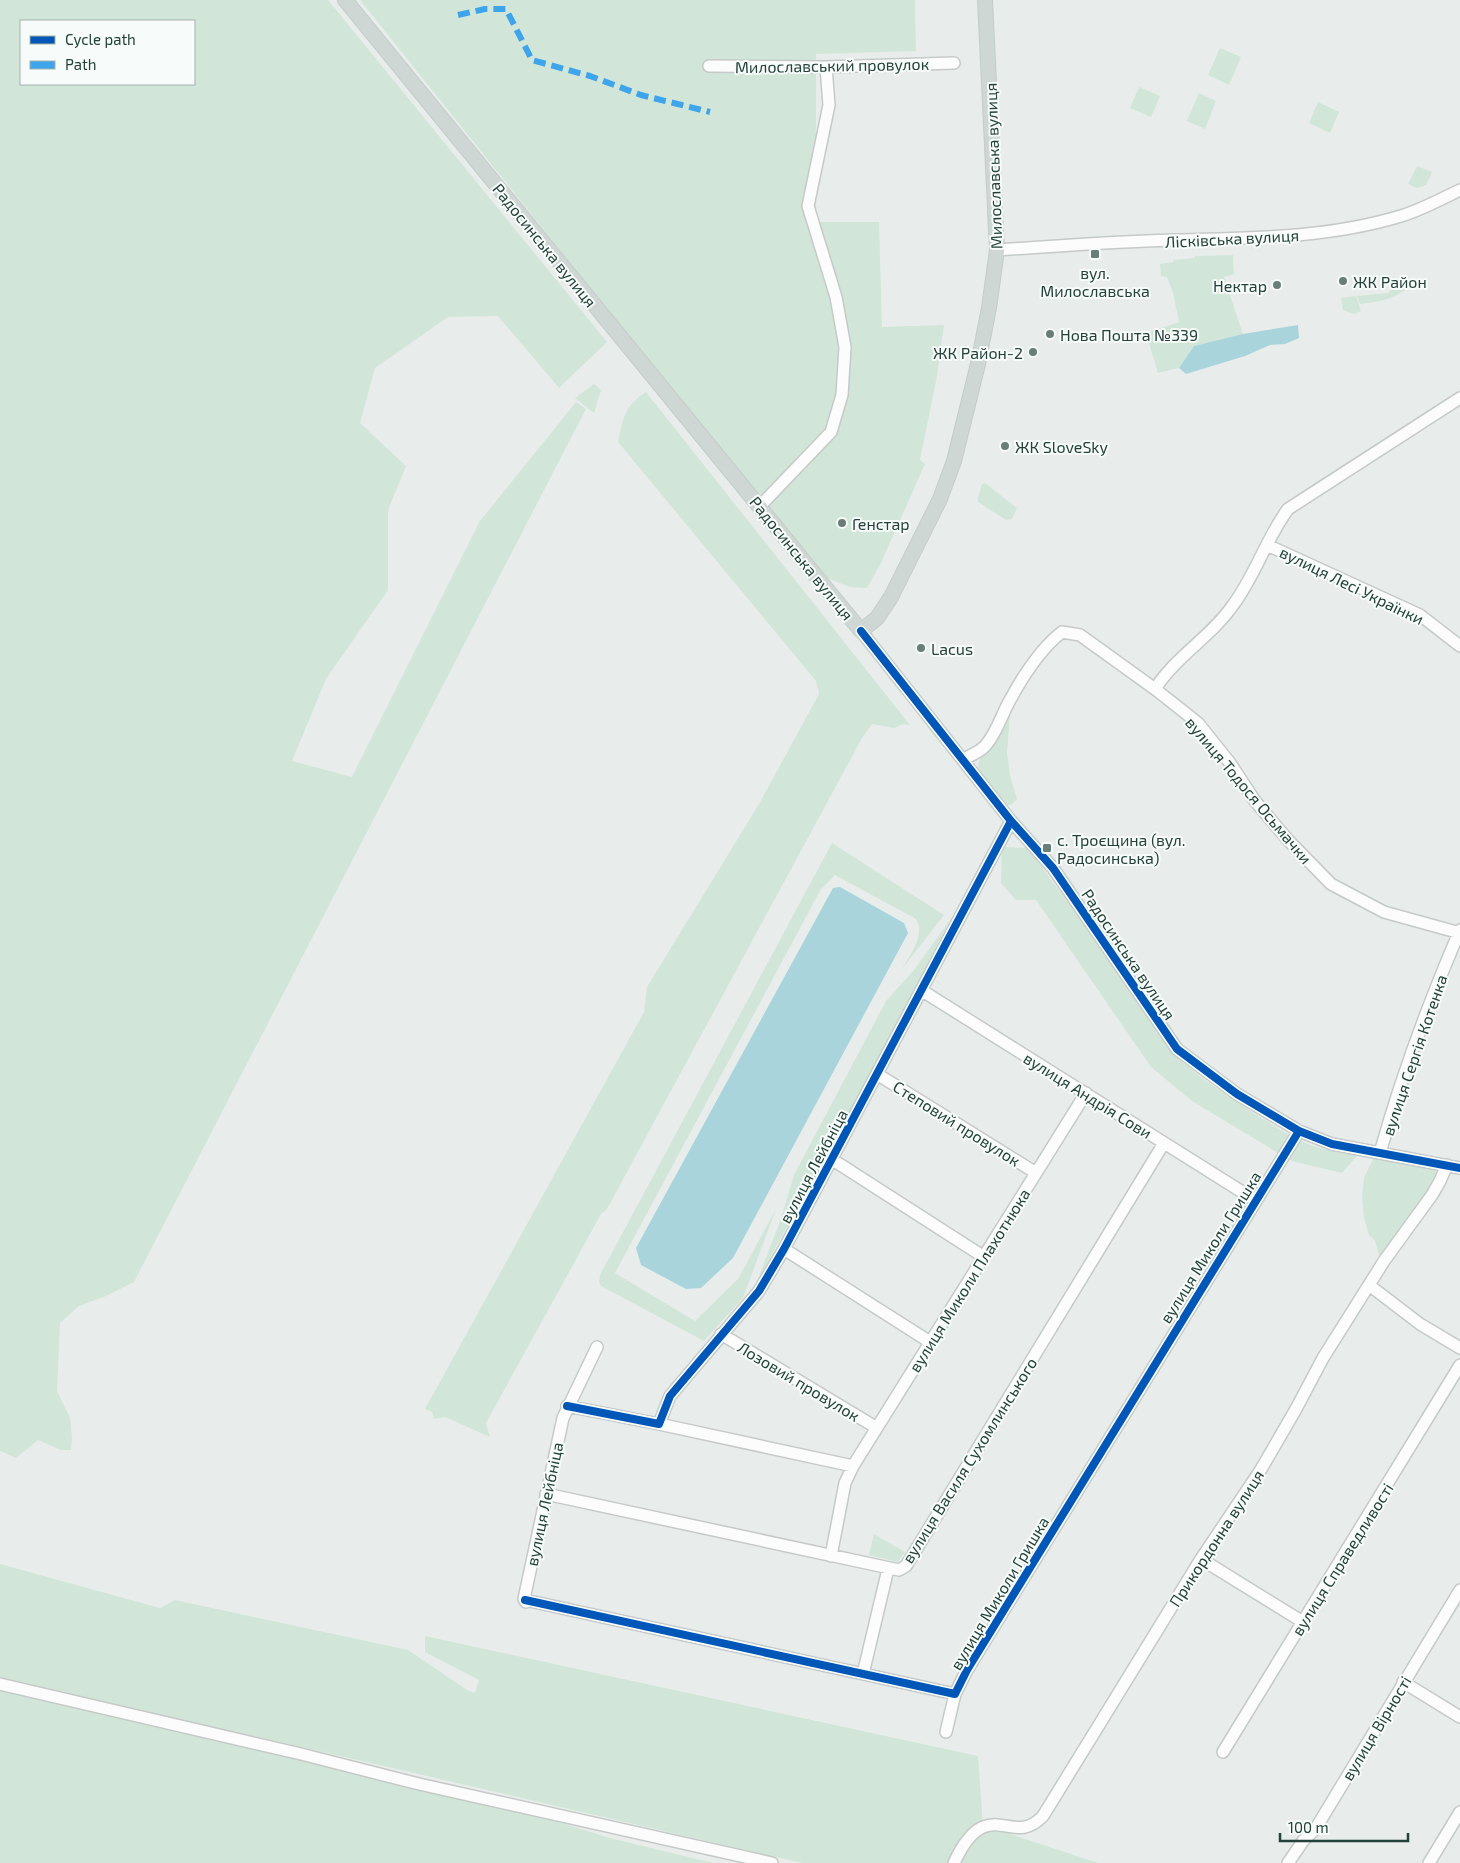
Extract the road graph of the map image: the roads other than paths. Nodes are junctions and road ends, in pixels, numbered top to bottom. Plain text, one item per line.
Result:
1 (345, 0) edge
2 (985, 0) edge
3 (954, 63) dead end
4 (709, 66) dead end
5 (826, 67) junction
6 (1460, 190) edge
7 (997, 250) junction
8 (1460, 398) edge
9 (760, 506) junction
10 (1267, 545) junction
11 (861, 631) junction
12 (1460, 646) edge
13 (1155, 689) junction
14 (963, 760) junction
15 (1011, 821) junction
16 (1460, 932) edge
17 (921, 990) junction
18 (878, 1074) junction
19 (1086, 1093) junction
20 (1299, 1131) junction
21 (1164, 1143) junction
22 (1380, 1153) junction
23 (833, 1160) junction
24 (1447, 1165) junction
25 (1460, 1168) edge
26 (1036, 1173) junction
27 (1255, 1200) junction
28 (784, 1249) junction
29 (984, 1257) junction
30 (1369, 1285) junction
31 (721, 1334) junction
32 (930, 1342) junction
33 (597, 1347) dead end
34 (1460, 1348) edge
35 (1460, 1365) edge
36 (567, 1406) junction
37 (659, 1424) junction
38 (877, 1428) junction
39 (852, 1466) junction
40 (546, 1494) junction
41 (831, 1556) junction
42 (1201, 1559) junction
43 (888, 1569) junction
44 (1460, 1590) edge
45 (526, 1602) joint
46 (1303, 1622) junction
47 (863, 1674) junction
48 (1403, 1682) junction
49 (0, 1684) edge
50 (955, 1694) junction
51 (1460, 1717) edge
52 (946, 1732) dead end
53 (1223, 1752) dead end
54 (1460, 1812) edge
55 (772, 1863) edge
56 (954, 1863) edge
57 (1288, 1863) edge
58 (1429, 1863) edge

1 - 9 main road, Радосинська вулиця
2 - 7 main road, Милославська вулиця
3 - 5 street, Милославський провулок
4 - 5 street, Милославський провулок
5 - 9 street
6 - 7 street, Лісківська вулиця
7 - 11 main road, Милославська вулиця
8 - 10 street
9 - 11 main road, Радосинська вулиця
10 - 12 street, вулиця Лесі Українки
10 - 13 street
11 - 14 street, Радосинська вулиця
13 - 14 street, вулиця Тодося Осьмачки
13 - 16 street, вулиця Тодося Осьмачки
14 - 15 street, Радосинська вулиця
15 - 17 street, вулиця Лейбніца
15 - 20 street, Радосинська вулиця
16 - 22 street, вулиця Сергія Котенка
17 - 18 street, вулиця Лейбніца
17 - 19 street, вулиця Андрія Сови
18 - 23 street, вулиця Лейбніца
18 - 26 street, Степовий провулок
19 - 21 street, вулиця Андрія Сови
19 - 26 street, вулиця Миколи Плахотнюка
20 - 22 street, Радосинська вулиця
20 - 27 street, вулиця Миколи Гришка
21 - 27 street, вулиця Андрія Сови
21 - 43 street, вулиця Василя Сухомлинського
22 - 24 street, Радосинська вулиця
23 - 28 street, вулиця Лейбніца
23 - 29 street
24 - 25 street, Радосинська вулиця
24 - 30 street, Прикордонна вулиця
26 - 29 street, вулиця Миколи Плахотнюка
27 - 50 street, вулиця Миколи Гришка
28 - 31 street, вулиця Лейбніца
28 - 32 street
29 - 32 street, вулиця Миколи Плахотнюка
30 - 34 street
30 - 42 street, Прикордонна вулиця
31 - 37 street, вулиця Лейбніца
31 - 38 street, Лозовий провулок
32 - 38 street, вулиця Миколи Плахотнюка
33 - 36 street, вулиця Лейбніца
35 - 46 street, вулиця Справедливості
36 - 37 street
36 - 40 street, вулиця Лейбніца
37 - 39 street
38 - 39 street, вулиця Миколи Плахотнюка
39 - 41 street, вулиця Миколи Плахотнюка
40 - 41 street, вулиця Василя Сухомлинського
40 - 45 street, вулиця Лейбніца
41 - 43 street, вулиця Василя Сухомлинського
42 - 46 street
42 - 56 street, Прикордонна вулиця
43 - 47 street
44 - 48 street, вулиця Вірності
45 - 47 street, вулиця Миколи Гришка
46 - 53 street, вулиця Справедливості
47 - 50 street, вулиця Миколи Гришка
48 - 51 street
48 - 57 street, вулиця Вірності
49 - 55 street
50 - 52 street
54 - 58 street

